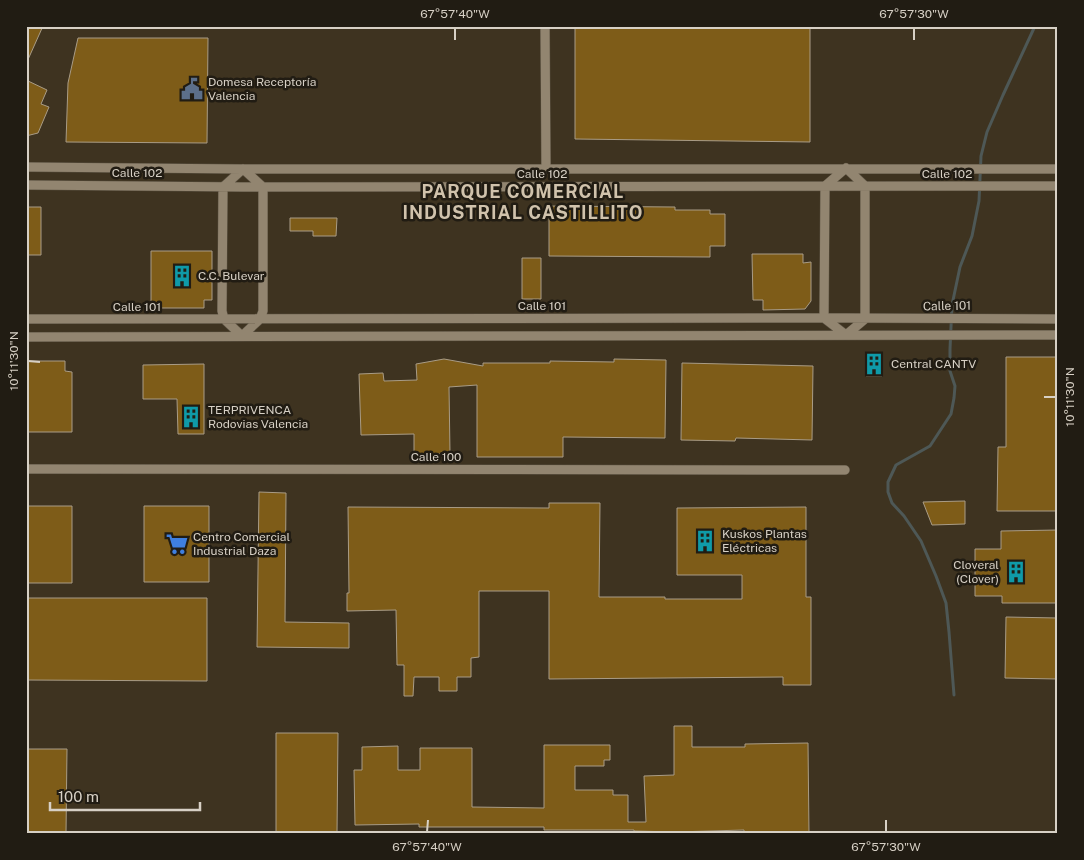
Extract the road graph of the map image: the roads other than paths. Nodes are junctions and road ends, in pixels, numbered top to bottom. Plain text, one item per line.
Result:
1 (545, 26) edge
2 (26, 167) edge
3 (546, 168) junction
4 (846, 168) junction
5 (243, 169) junction
6 (1058, 169) edge
7 (26, 185) edge
8 (825, 186) junction
9 (865, 186) junction
10 (1058, 186) edge
11 (223, 187) junction
12 (263, 187) junction
13 (824, 318) junction
14 (224, 319) junction
15 (260, 319) junction
16 (865, 319) junction
17 (1058, 319) edge
18 (26, 320) edge
19 (846, 335) junction
20 (1058, 335) edge
21 (242, 336) junction
22 (26, 337) edge
23 (26, 470) edge
24 (845, 470) dead end

1 - 3 street
2 - 5 street, Calle 102
3 - 4 street, Calle 102
3 - 5 street, Calle 102
4 - 6 street, Calle 102
4 - 8 street
4 - 9 street
5 - 11 street
5 - 12 street
7 - 11 street, Calle 102
8 - 9 street, Calle 102
8 - 12 street, Calle 102
8 - 13 street
9 - 10 street, Calle 102
9 - 16 street
11 - 12 street, Calle 102
11 - 14 street
12 - 15 street
13 - 15 street, Calle 101
13 - 16 street, Calle 101
13 - 19 street
14 - 15 street, Calle 101
14 - 18 street, Calle 101
14 - 21 street
15 - 21 street
16 - 17 street, Calle 101
16 - 19 street
19 - 20 street
19 - 21 street
21 - 22 street
23 - 24 street, Calle 100

